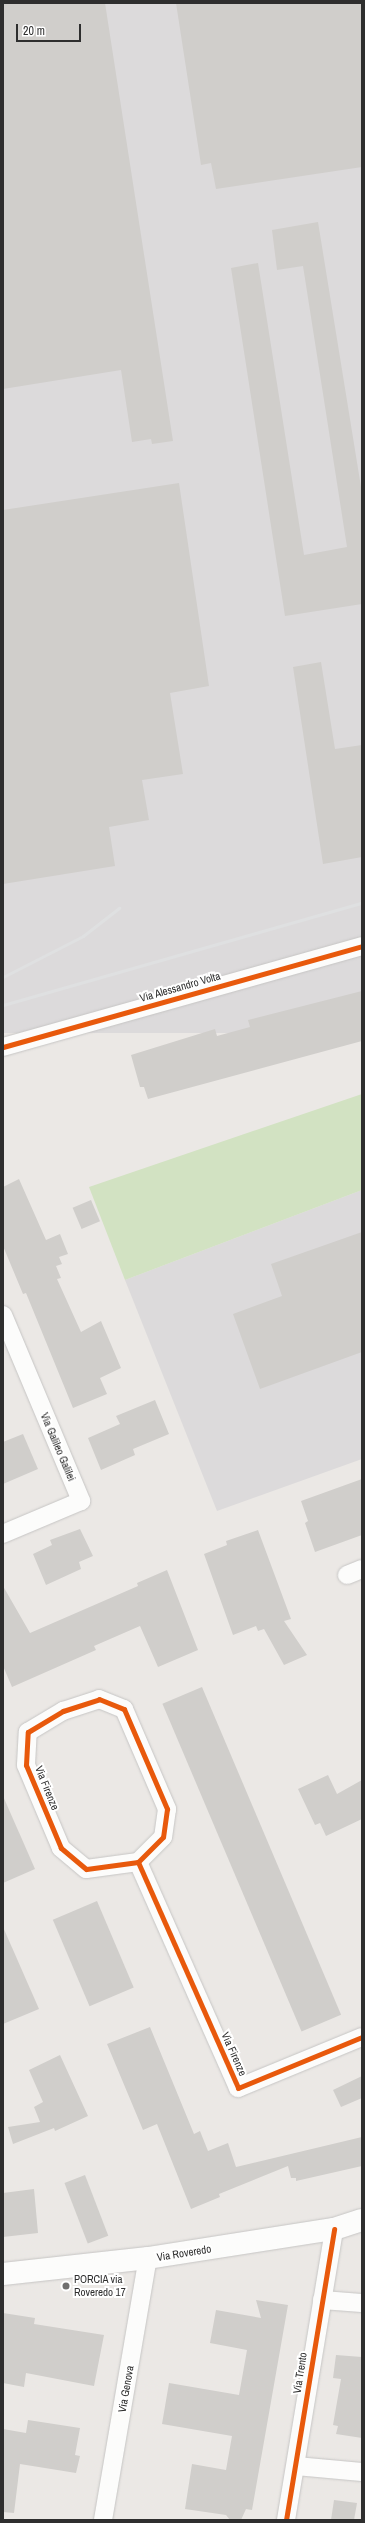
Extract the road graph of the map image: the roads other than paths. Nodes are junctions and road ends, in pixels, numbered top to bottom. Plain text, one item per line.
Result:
1 (362, 946) edge
2 (3, 1047) edge
3 (3, 1314) edge
4 (3, 1534) edge
5 (138, 1862) junction
6 (362, 2038) edge
7 (362, 2220) edge
8 (334, 2229) junction
9 (148, 2258) junction
10 (3, 2274) edge
11 (322, 2300) junction
12 (362, 2303) edge
13 (296, 2466) junction
14 (362, 2472) edge
15 (103, 2520) edge
16 (286, 2520) edge

1 - 2 street, Via Alessandro Volta
3 - 4 street, Via Galileo Galilei
5 - 5 street, Via Firenze
5 - 6 street, Via Firenze
7 - 8 main road, Via Roveredo
8 - 9 main road, Via Roveredo
8 - 11 street, Via Trento
9 - 10 main road, Via Roveredo
9 - 15 street, Via Genova
11 - 12 street
11 - 13 street, Via Trento
13 - 14 street
13 - 16 street, Via Trento

